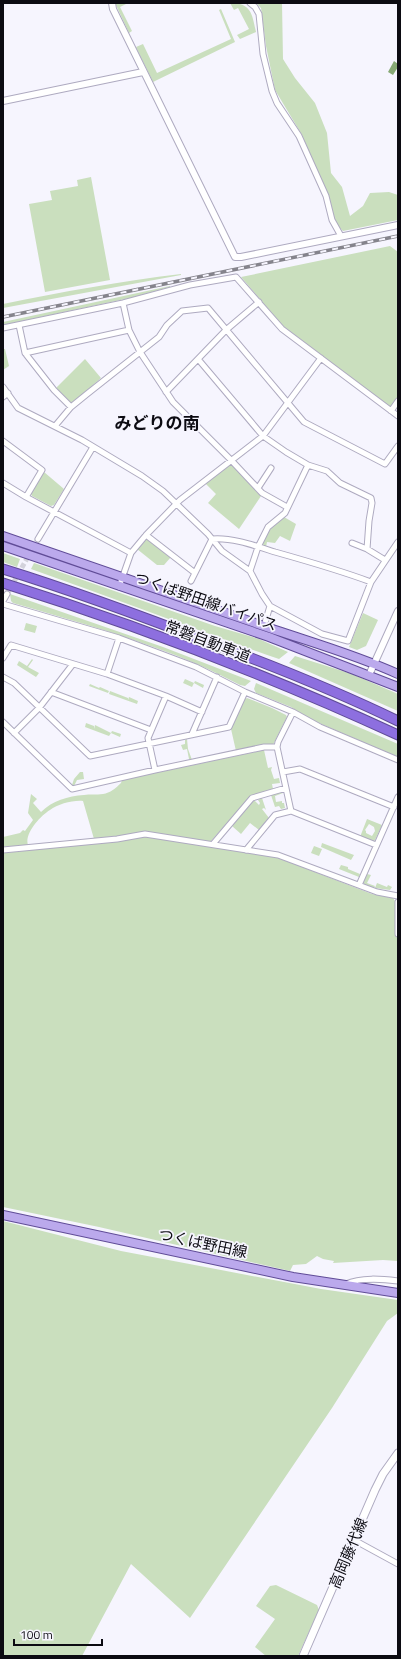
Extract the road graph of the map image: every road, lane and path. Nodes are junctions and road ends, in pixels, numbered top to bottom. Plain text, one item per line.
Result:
1 (112, 3) edge
2 (250, 3) edge
3 (144, 72) junction
4 (3, 101) edge
5 (398, 225) edge
6 (341, 236) junction
7 (259, 302) junction
8 (123, 303) junction
9 (19, 325) junction
10 (3, 328) edge
11 (129, 330) junction
12 (226, 330) junction
13 (140, 352) junction
14 (25, 353) junction
15 (321, 358) junction
16 (198, 360) junction
17 (3, 387) edge
18 (166, 392) junction
19 (8, 393) junction
20 (3, 397) edge
21 (398, 401) edge
22 (288, 402) junction
23 (71, 407) junction
24 (391, 411) junction
25 (398, 416) edge
26 (55, 426) junction
27 (263, 436) junction
28 (3, 441) edge
29 (398, 446) edge
30 (93, 447) junction
31 (231, 460) junction
32 (308, 465) junction
33 (271, 468) dead end
34 (3, 483) edge
35 (258, 488) junction
36 (26, 497) junction
37 (177, 502) junction
38 (287, 507) junction
39 (54, 511) junction
40 (146, 535) junction
41 (3, 536) edge
42 (38, 539) tunnel mouth
43 (212, 539) junction
44 (398, 542) edge
45 (352, 543) dead end
46 (3, 546) edge
47 (258, 547) junction
48 (368, 549) junction
49 (131, 553) junction
50 (385, 560) junction
51 (3, 569) edge
52 (250, 571) junction
53 (195, 573) junction
54 (123, 577) junction
55 (190, 581) dead end
56 (371, 582) junction
57 (3, 583) edge
58 (119, 586) junction
59 (7, 594) dead end
60 (3, 602) edge
61 (270, 606) junction
62 (398, 611) edge
63 (264, 626) junction
64 (119, 638) junction
65 (3, 658) edge
66 (73, 664) junction
67 (374, 664) junction
68 (107, 674) junction
69 (398, 674) edge
70 (369, 675) junction
71 (3, 677) edge
72 (217, 677) junction
73 (398, 687) edge
74 (51, 692) junction
75 (245, 692) junction
76 (166, 696) junction
77 (39, 708) junction
78 (202, 712) junction
79 (293, 712) junction
80 (398, 721) edge
81 (3, 722) edge
82 (151, 730) junction
83 (14, 733) junction
84 (192, 734) junction
85 (398, 735) edge
86 (149, 744) junction
87 (277, 747) junction
88 (398, 760) edge
89 (155, 770) junction
90 (283, 772) junction
91 (286, 788) junction
92 (398, 797) edge
93 (394, 807) junction
94 (291, 811) junction
95 (213, 844) junction
96 (376, 845) junction
97 (3, 850) edge
98 (246, 850) junction
99 (359, 885) junction
100 (398, 896) edge
101 (398, 902) edge
102 (398, 934) edge
103 (3, 1215) edge
104 (398, 1281) edge
105 (344, 1285) junction
106 (398, 1293) edge
107 (398, 1453) edge
108 (354, 1540) junction
109 (398, 1564) edge
110 (303, 1656) edge

1 - 3 street
2 - 6 street
3 - 4 street
3 - 6 street
5 - 6 street
7 - 8 street
7 - 12 street
7 - 15 street
8 - 9 street
8 - 11 street
9 - 10 street
9 - 14 street
11 - 13 street
11 - 14 street
12 - 13 street
12 - 16 street
12 - 22 street
13 - 18 street
13 - 23 street
14 - 23 street
15 - 22 street
15 - 24 street
16 - 18 street
16 - 27 street
17 - 19 street
18 - 31 street
19 - 20 street
19 - 26 street
21 - 24 street
22 - 27 street
22 - 29 street
23 - 26 street
24 - 25 street
26 - 30 street
27 - 31 street
27 - 32 street
28 - 36 street
30 - 37 street
30 - 39 street
31 - 35 street
31 - 37 street
32 - 38 street
32 - 48 street
33 - 35 street
34 - 36 street
35 - 38 street
36 - 39 street
37 - 40 street
37 - 43 street
38 - 47 street
39 - 42 street
39 - 49 street
40 - 49 street
40 - 53 street
41 - 54 main road, つくば野田線バイパス
43 - 47 street
43 - 52 street
43 - 53 street
44 - 50 street
45 - 48 street
46 - 58 main road, つくば野田線バイパス
47 - 52 street
47 - 56 street
48 - 50 street
49 - 54 street
50 - 56 street
51 - 80 highway, 常磐自動車道
52 - 61 street
53 - 55 street
54 - 58 street
54 - 63 main road, つくば野田線バイパス
56 - 61 street
57 - 85 highway, 常磐自動車道
58 - 70 main road, つくば野田線バイパス
59 - 60 street
60 - 64 street
61 - 63 street
62 - 67 street
63 - 67 main road, つくば野田線バイパス
64 - 68 street
64 - 72 street
65 - 66 street
66 - 68 street
66 - 74 street
67 - 69 main road, つくば野田線バイパス
67 - 70 street
68 - 76 street
70 - 73 main road, つくば野田線バイパス
71 - 77 street
72 - 75 street
72 - 78 street
74 - 77 street
74 - 82 street
75 - 79 street
75 - 84 street
76 - 78 street
76 - 82 street
77 - 83 street
77 - 86 street
78 - 84 street
79 - 87 street
79 - 88 street
81 - 83 street
82 - 86 street
83 - 89 street
84 - 86 street
86 - 89 street
87 - 89 street
87 - 90 street
90 - 91 street
90 - 93 street
91 - 94 street
91 - 95 street
92 - 93 street
93 - 96 street
94 - 96 street
94 - 98 street
95 - 97 street
95 - 98 street
96 - 99 street
98 - 99 street
99 - 100 street
101 - 102 street
103 - 105 main road, つくば野田線
104 - 105 street
105 - 106 main road, つくば野田線
107 - 108 main road, 高岡藤代線
108 - 109 street
108 - 110 main road, 高岡藤代線

